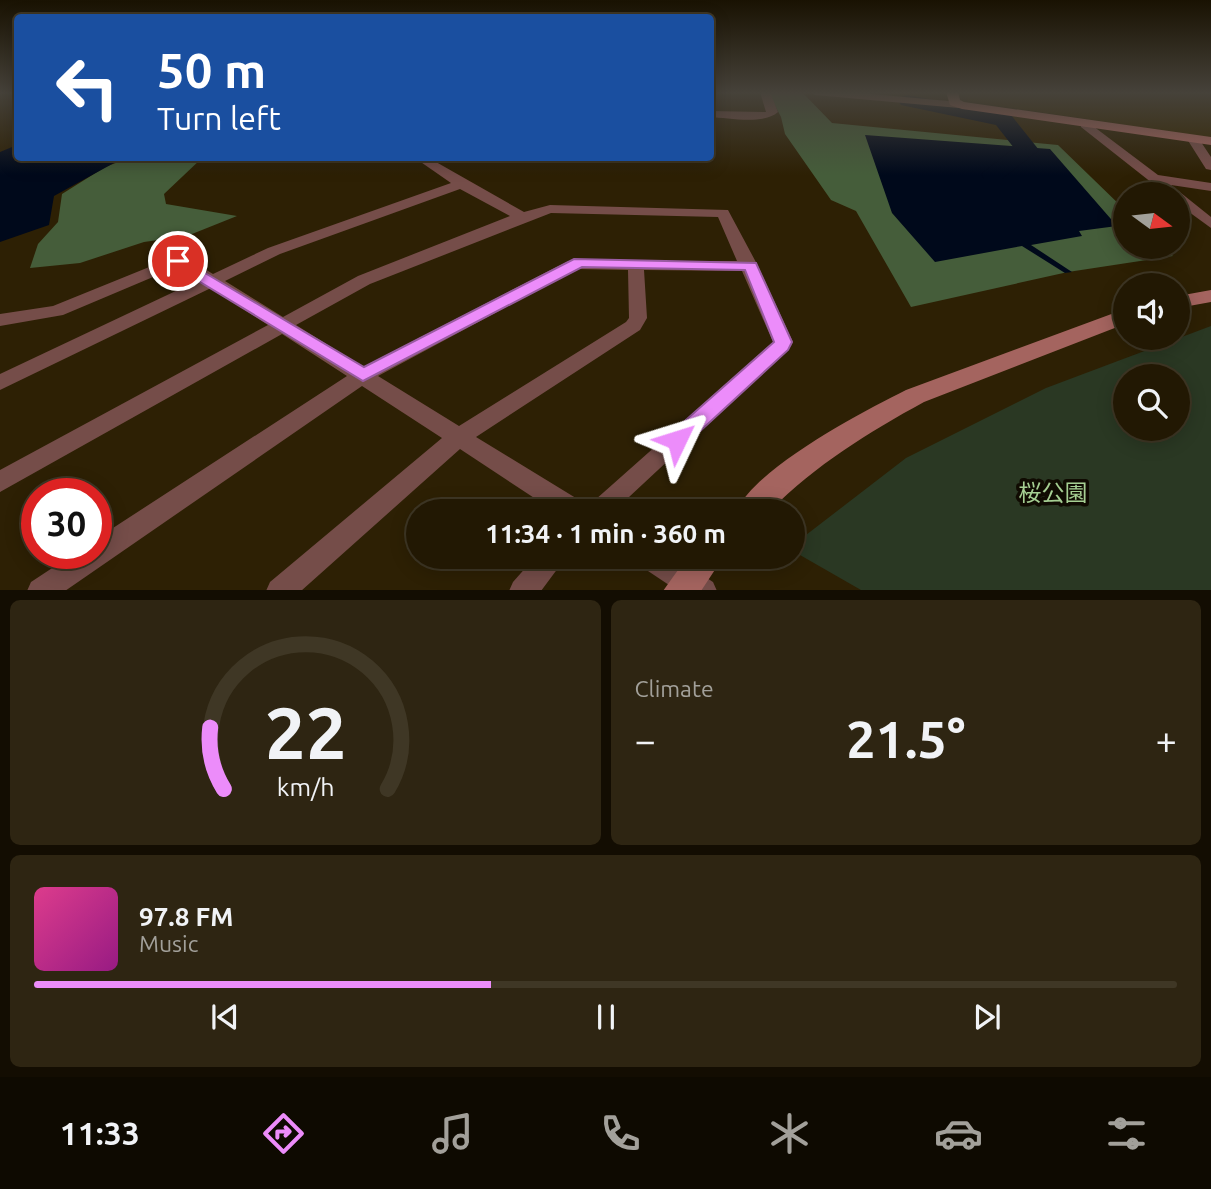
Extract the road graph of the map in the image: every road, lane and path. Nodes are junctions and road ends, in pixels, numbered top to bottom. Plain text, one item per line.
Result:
1 (1058, 120) edge
2 (1084, 125) junction
3 (1193, 139) junction
4 (1211, 141) edge
5 (426, 161) edge
6 (1211, 166) edge
7 (1154, 179) junction
8 (1158, 182) edge
9 (461, 184) junction
10 (1211, 187) edge
11 (1190, 207) edge
12 (522, 217) junction
13 (1211, 224) edge
14 (636, 265) junction
15 (750, 266) junction
16 (212, 281) junction
17 (1211, 296) edge
18 (1190, 300) edge
19 (0, 320) edge
20 (1113, 321) edge
21 (281, 324) junction
22 (363, 375) junction
23 (0, 383) edge
24 (460, 436) junction
25 (0, 482) edge
26 (557, 499) edge
27 (610, 499) edge
28 (766, 499) edge
29 (542, 569) edge
30 (674, 569) edge
31 (694, 579) edge
32 (41, 590) edge
33 (280, 590) edge
34 (523, 590) edge

1 - 2 street
2 - 3 street
2 - 7 street
3 - 4 street
3 - 6 street
5 - 9 street
7 - 8 street
7 - 10 street
9 - 12 street
9 - 16 street
11 - 13 street
12 - 15 street
12 - 21 street
14 - 15 street
14 - 22 street
14 - 24 street
15 - 27 street
16 - 19 street
16 - 21 street
16 - 23 street
17 - 18 street
20 - 28 street
21 - 22 street
21 - 25 street
22 - 24 street
22 - 32 street
24 - 26 street
24 - 33 street
29 - 34 street
30 - 31 street

